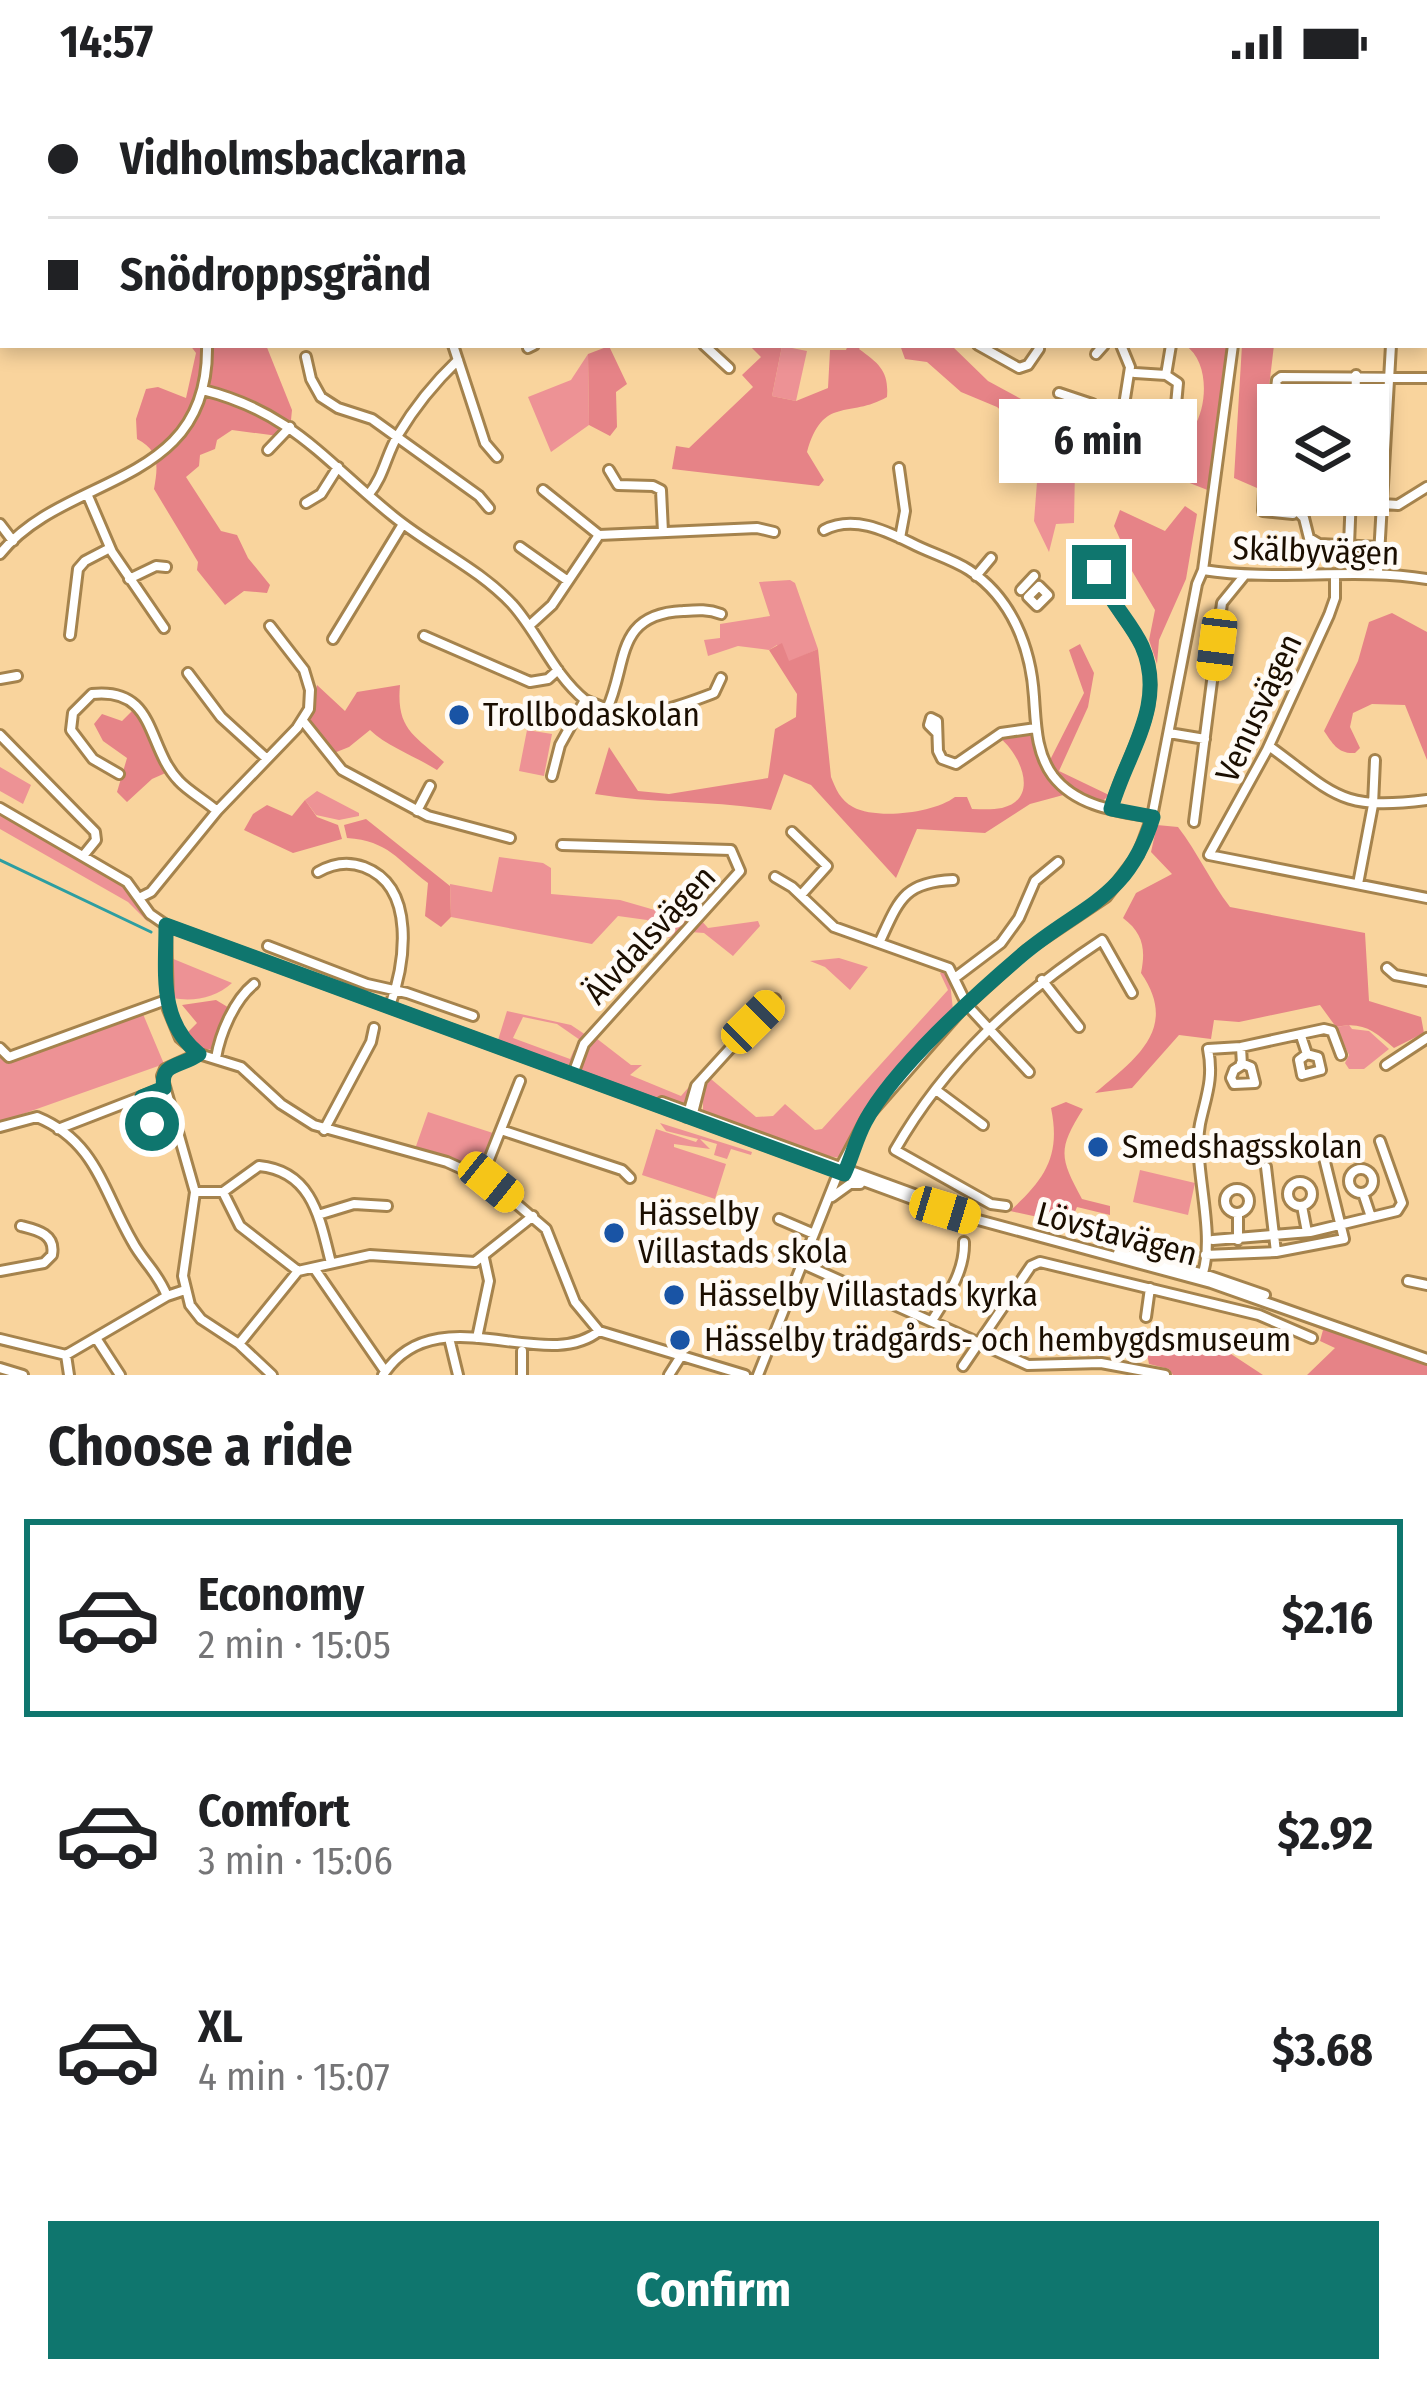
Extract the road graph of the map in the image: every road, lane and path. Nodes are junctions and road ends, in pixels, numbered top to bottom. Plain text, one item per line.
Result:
1 (207, 348) edge
2 (455, 348) edge
3 (707, 348) edge
4 (983, 348) edge
5 (1101, 348) edge
6 (1121, 348) edge
7 (1170, 348) edge
8 (1233, 348) edge
9 (1390, 348) edge
10 (1039, 349) dead end
11 (1096, 354) dead end
12 (306, 357) dead end
13 (458, 360) junction
14 (730, 368) dead end
15 (1135, 373) dead end
16 (1166, 375) junction
17 (1356, 376) junction
18 (1389, 377) junction
19 (1427, 378) edge
20 (1276, 384) edge
21 (1356, 384) edge
22 (1389, 384) edge
23 (202, 390) junction
24 (1059, 393) dead end
25 (1127, 409) junction
26 (1091, 412) junction
27 (1168, 414) junction
28 (290, 427) junction
29 (1085, 434) dead end
30 (396, 439) junction
31 (268, 450) dead end
32 (1123, 452) dead end
33 (1166, 453) dead end
34 (497, 457) dead end
35 (338, 467) junction
36 (899, 468) dead end
37 (609, 470) dead end
38 (1427, 487) edge
39 (543, 490) dead end
40 (369, 494) junction
41 (88, 496) junction
42 (306, 502) dead end
43 (1389, 504) edge
44 (489, 508) dead end
45 (1302, 516) edge
46 (1350, 516) edge
47 (1381, 516) edge
48 (0, 524) edge
49 (403, 524) junction
50 (824, 530) dead end
51 (663, 532) junction
52 (774, 532) dead end
53 (599, 535) junction
54 (900, 538) junction
55 (13, 541) junction
56 (1349, 545) junction
57 (1379, 547) junction
58 (110, 548) junction
59 (520, 548) dead end
60 (0, 554) edge
61 (991, 558) dead end
62 (166, 567) dead end
63 (1203, 570) junction
64 (1099, 572) dead end
65 (1378, 573) junction
66 (1335, 575) junction
67 (976, 576) junction
68 (1244, 576) junction
69 (129, 579) junction
70 (1427, 580) edge
71 (568, 581) junction
72 (1036, 581) dead end
73 (1021, 590) dead end
74 (721, 614) dead end
75 (530, 625) junction
76 (270, 626) dead end
77 (164, 628) dead end
78 (70, 634) dead end
79 (424, 636) dead end
80 (333, 639) dead end
81 (558, 670) junction
82 (188, 673) dead end
83 (17, 676) dead end
84 (721, 678) dead end
85 (0, 679) edge
86 (585, 700) junction
87 (607, 709) junction
88 (303, 721) junction
89 (1036, 728) junction
90 (937, 733) dead end
91 (1169, 733) junction
92 (0, 735) edge
93 (1205, 739) junction
94 (1269, 746) junction
95 (267, 759) junction
96 (1376, 760) dead end
97 (119, 774) dead end
98 (552, 776) dead end
99 (430, 786) dead end
100 (1427, 801) edge
101 (1373, 805) junction
102 (0, 808) edge
103 (1111, 809) junction
104 (217, 811) junction
105 (417, 811) junction
106 (1153, 817) junction
107 (1194, 822) dead end
108 (792, 832) dead end
109 (510, 838) dead end
110 (562, 845) dead end
111 (83, 856) junction
112 (1058, 862) dead end
113 (317, 872) dead end
114 (775, 877) dead end
115 (953, 880) dead end
116 (1358, 884) junction
117 (801, 895) junction
118 (141, 897) junction
119 (1427, 898) edge
120 (166, 925) junction
121 (880, 941) junction
122 (268, 946) dead end
123 (1387, 968) dead end
124 (956, 977) junction
125 (1042, 980) junction
126 (1427, 981) edge
127 (254, 984) dead end
128 (395, 992) junction
129 (1132, 993) dead end
130 (775, 999) dead end
131 (166, 1000) junction
132 (967, 1005) junction
133 (390, 1006) junction
134 (472, 1016) dead end
135 (1079, 1027) dead end
136 (374, 1028) dead end
137 (986, 1029) junction
138 (1301, 1036) junction
139 (1427, 1038) edge
140 (1241, 1047) junction
141 (0, 1048) edge
142 (199, 1054) junction
143 (1307, 1054) dead end
144 (1341, 1055) dead end
145 (216, 1058) junction
146 (1241, 1063) dead end
147 (1386, 1065) dead end
148 (1029, 1072) dead end
149 (574, 1073) junction
150 (520, 1081) dead end
151 (164, 1088) junction
152 (935, 1090) junction
153 (142, 1097) junction
154 (689, 1114) junction
155 (863, 1125) junction
156 (983, 1125) dead end
157 (0, 1127) edge
158 (58, 1129) junction
159 (324, 1130) junction
160 (502, 1130) junction
161 (152, 1136) dead end
162 (1380, 1142) dead end
163 (853, 1151) junction
164 (1324, 1158) dead end
165 (1266, 1167) dead end
166 (843, 1170) junction
167 (482, 1177) junction
168 (630, 1178) dead end
169 (878, 1183) junction
170 (196, 1192) junction
171 (223, 1192) junction
172 (1363, 1193) dead end
173 (830, 1198) junction
174 (387, 1206) dead end
175 (1006, 1206) dead end
176 (1302, 1206) dead end
177 (1238, 1213) dead end
178 (318, 1215) junction
179 (533, 1216) junction
180 (1372, 1217) junction
181 (779, 1220) dead end
182 (1341, 1225) junction
183 (21, 1226) dead end
184 (1307, 1232) junction
185 (814, 1234) junction
186 (1274, 1236) junction
187 (1213, 1240) dead end
188 (1238, 1240) junction
189 (964, 1242) dead end
190 (1276, 1252) junction
191 (1205, 1255) junction
192 (484, 1258) junction
193 (331, 1263) junction
194 (801, 1263) junction
195 (314, 1268) junction
196 (0, 1270) edge
197 (298, 1271) junction
198 (1200, 1275) junction
199 (1408, 1282) dead end
200 (1427, 1285) edge
201 (1150, 1288) junction
202 (185, 1290) junction
203 (167, 1296) junction
204 (1146, 1317) dead end
205 (933, 1319) junction
206 (598, 1331) junction
207 (96, 1338) junction
208 (1312, 1338) dead end
209 (0, 1339) edge
210 (477, 1339) junction
211 (450, 1342) junction
212 (979, 1342) junction
213 (238, 1344) junction
214 (521, 1351) junction
215 (66, 1355) junction
216 (681, 1356) junction
217 (1427, 1356) edge
218 (963, 1366) dead end
219 (0, 1368) edge
220 (717, 1371) edge
221 (384, 1373) edge
222 (23, 1375) edge
223 (69, 1375) edge
224 (119, 1375) edge
225 (272, 1375) edge
226 (458, 1375) edge
227 (522, 1375) edge
228 (668, 1375) edge
229 (745, 1375) edge
230 (758, 1375) edge
231 (1166, 1375) edge

1 - 23 street
2 - 13 street
3 - 14 street
4 - 10 street
5 - 11 street
6 - 25 street
7 - 16 street
8 - 63 street
9 - 18 street
12 - 30 street
13 - 30 street
13 - 34 street
15 - 16 street
16 - 27 street
17 - 18 street
17 - 20 street
17 - 21 street
18 - 19 street
18 - 22 street
23 - 28 street
23 - 41 street
24 - 26 street
25 - 26 street
25 - 27 street
25 - 32 street
26 - 29 street
27 - 33 street
28 - 31 street
28 - 35 street
30 - 40 street
30 - 44 street
35 - 40 street
35 - 42 street
36 - 54 street
37 - 51 street
38 - 43 street
39 - 53 street
40 - 49 street
41 - 55 street
41 - 58 street
45 - 56 street
46 - 56 street
47 - 57 street
48 - 55 street
49 - 75 street
49 - 80 street
50 - 54 street
51 - 52 street
51 - 53 street
53 - 71 street
54 - 67 street
55 - 60 street
56 - 57 street
57 - 65 street
58 - 69 street
58 - 78 street
59 - 71 street
61 - 67 street
62 - 69 street
63 - 68 street, Skälbyvägen
63 - 91 street
64 - 103 street
65 - 66 street, Skälbyvägen
65 - 70 street, Skälbyvägen
66 - 68 street, Skälbyvägen
66 - 94 street, Venusvägen
67 - 89 street
68 - 93 street
69 - 77 street
71 - 75 street
72 - 73 street
74 - 87 street
75 - 81 street
76 - 88 street
79 - 81 street
81 - 86 street
82 - 95 street
83 - 85 street
84 - 87 street
86 - 87 street
86 - 98 street
88 - 95 street
88 - 105 street
89 - 90 street
89 - 103 street
91 - 93 street
91 - 106 street
92 - 111 street
93 - 107 street
94 - 101 street
94 - 116 street, Venusvägen
95 - 104 street
96 - 101 street
97 - 104 street
99 - 105 street
100 - 101 street
101 - 116 street
102 - 111 street, Lövstavägen
103 - 106 street
104 - 118 street
105 - 109 street
106 - 132 street
108 - 117 street
110 - 149 street, Älvdalsvägen
111 - 118 street, Lövstavägen
112 - 124 street
113 - 128 street
114 - 117 street
115 - 121 street
116 - 119 street
117 - 121 street
118 - 120 street, Lövstavägen
120 - 131 street
120 - 133 street, Lövstavägen
121 - 124 street
122 - 128 street
123 - 126 street
124 - 132 street
125 - 129 street
125 - 135 street
125 - 137 street
127 - 145 street
128 - 133 street
128 - 134 street
130 - 154 street
131 - 141 street
131 - 142 street
132 - 137 street
132 - 155 street
133 - 149 street, Lövstavägen
136 - 159 street
137 - 148 street
137 - 152 street
138 - 140 street
138 - 143 street
138 - 144 street
139 - 147 street
140 - 146 street
140 - 191 street
142 - 145 street
142 - 151 street
145 - 159 street
149 - 154 street, Lövstavägen
150 - 160 street
151 - 153 street
151 - 170 street
152 - 156 street
152 - 175 street
153 - 158 street
153 - 161 street
154 - 166 street, Lövstavägen
155 - 163 street
155 - 166 street
157 - 158 street
158 - 203 street
159 - 167 street
160 - 167 street
160 - 168 street
162 - 180 street
163 - 166 street
163 - 169 street
164 - 182 street
165 - 186 street
166 - 169 street, Lövstavägen
166 - 173 street
167 - 179 street
169 - 173 street
169 - 198 street, Lövstavägen
170 - 171 street
170 - 202 street
171 - 178 street
171 - 197 street
172 - 180 street
173 - 185 street
174 - 178 street
176 - 184 street
177 - 188 street
178 - 193 street
179 - 192 street
179 - 206 street
180 - 182 street
181 - 185 street
182 - 184 street
182 - 190 street
183 - 196 street
184 - 186 street
185 - 194 street
186 - 188 street
186 - 190 street
187 - 188 street
189 - 205 street
190 - 191 street
191 - 198 street
192 - 193 street
192 - 210 street
193 - 195 street
194 - 205 street
194 - 230 street
195 - 197 street
195 - 221 street
197 - 213 street
198 - 217 street, Lövstavägen
199 - 200 street
201 - 204 street
201 - 208 street
201 - 212 street
202 - 203 street
202 - 213 street
203 - 207 street
205 - 212 street
206 - 214 street
206 - 216 street
207 - 215 street
207 - 224 street
209 - 215 street
210 - 211 street
210 - 214 street
211 - 221 street
211 - 226 street
212 - 218 street
212 - 231 street
213 - 225 street
214 - 227 street
215 - 223 street
216 - 220 street
216 - 228 street
219 - 222 street
220 - 229 street

